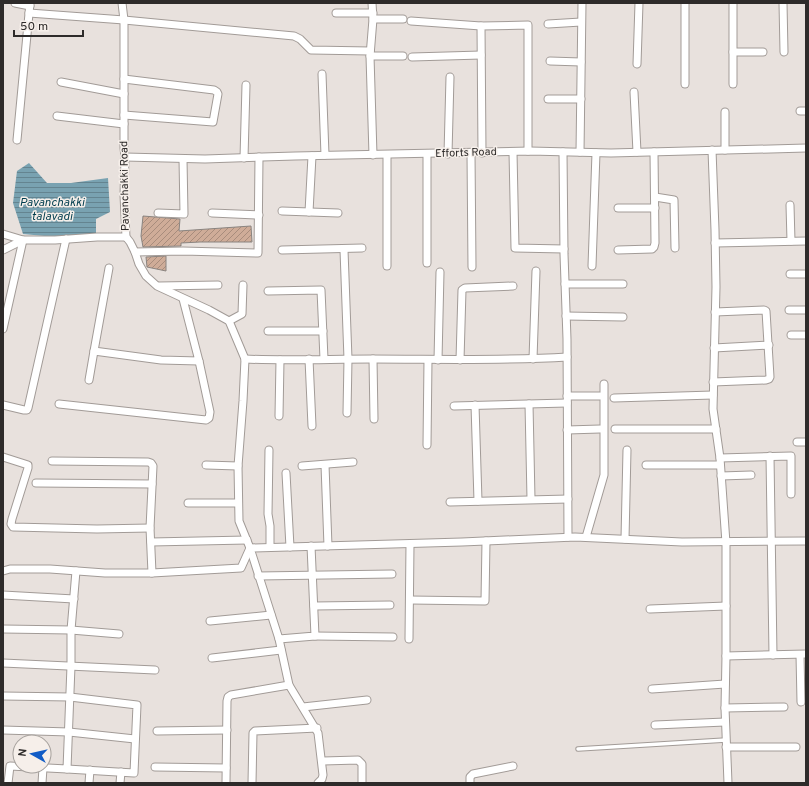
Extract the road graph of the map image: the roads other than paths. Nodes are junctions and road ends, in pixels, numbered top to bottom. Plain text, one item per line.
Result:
1 (15, 3) edge
2 (122, 3) edge
3 (372, 3) edge
4 (582, 3) edge
5 (639, 3) edge
6 (685, 3) edge
7 (733, 3) edge
8 (783, 3) edge
9 (30, 7) edge
10 (336, 13) dead end
11 (373, 16) junction
12 (124, 20) junction
13 (581, 22) junction
14 (548, 24) dead end
15 (481, 26) junction
16 (733, 52) junction
17 (763, 52) dead end
18 (784, 52) dead end
19 (370, 54) junction
20 (481, 55) junction
21 (403, 56) dead end
22 (412, 58) dead end
23 (550, 61) dead end
24 (581, 62) junction
25 (637, 64) dead end
26 (322, 74) dead end
27 (450, 77) dead end
28 (124, 79) junction
29 (61, 82) dead end
30 (685, 84) dead end
31 (733, 84) dead end
32 (246, 85) dead end
33 (634, 92) dead end
34 (124, 94) junction
35 (548, 98) dead end
36 (581, 99) junction
37 (725, 112) dead end
38 (124, 115) junction
39 (58, 116) dead end
40 (124, 124) junction
41 (17, 140) dead end
42 (806, 148) edge
43 (712, 150) junction
44 (725, 150) junction
45 (512, 152) junction
46 (528, 152) junction
47 (564, 152) junction
48 (580, 152) junction
49 (637, 152) junction
50 (654, 152) junction
51 (471, 153) junction
52 (482, 153) junction
53 (596, 153) junction
54 (427, 154) junction
55 (448, 154) junction
56 (374, 155) junction
57 (387, 155) junction
58 (312, 156) junction
59 (325, 156) junction
60 (125, 157) junction
61 (259, 157) junction
62 (244, 158) junction
63 (183, 159) junction
64 (654, 198) junction
65 (790, 205) dead end
66 (618, 208) dead end
67 (655, 208) junction
68 (282, 211) dead end
69 (309, 212) junction
70 (158, 213) dead end
71 (212, 213) dead end
72 (338, 213) dead end
73 (258, 215) junction
74 (3, 234) edge
75 (126, 237) junction
76 (66, 239) junction
77 (23, 240) junction
78 (791, 241) junction
79 (806, 241) edge
80 (715, 243) junction
81 (362, 248) dead end
82 (675, 248) dead end
83 (564, 249) junction
84 (3, 250) edge
85 (282, 250) dead end
86 (344, 250) junction
87 (618, 250) dead end
88 (135, 252) junction
89 (427, 263) dead end
90 (387, 266) dead end
91 (592, 266) dead end
92 (472, 267) dead end
93 (109, 268) dead end
94 (536, 271) dead end
95 (440, 272) dead end
96 (790, 274) dead end
97 (806, 274) edge
98 (564, 284) junction
99 (624, 284) dead end
100 (242, 285) dead end
101 (157, 286) junction
102 (218, 286) dead end
103 (513, 286) dead end
104 (268, 291) dead end
105 (183, 299) junction
106 (789, 310) dead end
107 (806, 310) edge
108 (715, 312) junction
109 (566, 316) junction
110 (623, 317) dead end
111 (229, 321) junction
112 (3, 329) edge
113 (268, 332) dead end
114 (323, 332) junction
115 (791, 335) dead end
116 (806, 335) edge
117 (768, 345) junction
118 (714, 348) junction
119 (94, 351) junction
120 (567, 358) junction
121 (245, 359) junction
122 (309, 359) junction
123 (324, 359) junction
124 (348, 359) junction
125 (373, 359) junction
126 (533, 359) junction
127 (280, 360) junction
128 (428, 360) junction
129 (438, 360) junction
130 (460, 360) junction
131 (199, 361) junction
132 (89, 380) dead end
133 (714, 382) junction
134 (604, 384) dead end
135 (713, 395) junction
136 (600, 396) dead end
137 (614, 398) dead end
138 (567, 400) junction
139 (59, 404) dead end
140 (528, 404) junction
141 (3, 405) edge
142 (475, 405) junction
143 (454, 406) dead end
144 (347, 413) dead end
145 (279, 416) dead end
146 (374, 419) dead end
147 (312, 426) dead end
148 (600, 429) dead end
149 (615, 429) dead end
150 (716, 429) junction
151 (567, 430) junction
152 (797, 442) dead end
153 (806, 442) edge
154 (427, 446) dead end
155 (269, 450) dead end
156 (627, 450) dead end
157 (770, 456) junction
158 (3, 457) edge
159 (52, 461) dead end
160 (353, 462) dead end
161 (720, 462) junction
162 (206, 465) dead end
163 (325, 465) junction
164 (238, 466) junction
165 (302, 466) dead end
166 (646, 466) dead end
167 (286, 474) dead end
168 (751, 475) dead end
169 (721, 476) junction
170 (36, 483) dead end
171 (152, 484) junction
172 (791, 494) dead end
173 (531, 500) junction
174 (568, 500) junction
175 (478, 501) junction
176 (450, 502) dead end
177 (188, 503) dead end
178 (238, 503) junction
179 (150, 528) junction
180 (568, 537) junction
181 (586, 538) junction
182 (625, 539) junction
183 (247, 540) junction
184 (486, 541) junction
185 (806, 541) edge
186 (151, 542) junction
187 (772, 542) junction
188 (726, 543) junction
189 (410, 544) junction
190 (311, 546) junction
191 (328, 546) junction
192 (270, 547) junction
193 (290, 547) junction
194 (250, 548) junction
195 (3, 571) edge
196 (76, 571) junction
197 (152, 573) junction
198 (312, 574) junction
199 (392, 574) dead end
200 (258, 576) junction
201 (3, 595) edge
202 (74, 599) junction
203 (410, 600) junction
204 (390, 605) dead end
205 (314, 606) junction
206 (726, 606) junction
207 (650, 609) dead end
208 (271, 615) junction
209 (210, 621) dead end
210 (3, 629) edge
211 (71, 630) junction
212 (119, 634) dead end
213 (315, 636) junction
214 (393, 637) dead end
215 (279, 639) junction
216 (410, 639) dead end
217 (281, 650) junction
218 (773, 655) junction
219 (803, 655) edge
220 (726, 656) junction
221 (212, 658) dead end
222 (3, 663) edge
223 (71, 666) junction
224 (155, 670) dead end
225 (725, 684) junction
226 (289, 685) junction
227 (652, 689) dead end
228 (3, 696) edge
229 (70, 697) junction
230 (368, 700) dead end
231 (801, 702) dead end
232 (303, 707) junction
233 (784, 707) dead end
234 (725, 708) junction
235 (725, 722) junction
236 (655, 725) dead end
237 (317, 728) junction
238 (3, 730) edge
239 (227, 730) junction
240 (157, 731) dead end
241 (68, 732) junction
242 (135, 739) junction
243 (726, 744) junction
244 (796, 747) dead end
245 (578, 749) dead end
246 (323, 761) junction
247 (12, 766) edge
248 (513, 766) dead end
249 (155, 767) dead end
250 (52, 768) edge
251 (226, 768) junction
252 (67, 769) junction
253 (90, 770) junction
254 (121, 772) junction
255 (319, 782) edge
256 (8, 783) edge
257 (89, 783) edge
258 (120, 783) edge
259 (226, 783) edge
260 (252, 783) edge
261 (362, 783) edge
262 (470, 783) edge
263 (728, 783) edge

1 - 9 street
2 - 12 street, Pavanchakki Road
3 - 11 street
4 - 13 street
5 - 25 street
6 - 30 street
7 - 16 street
8 - 18 street
9 - 12 street
9 - 41 street
10 - 11 street
11 - 15 street
11 - 19 street
12 - 19 street
12 - 28 street, Pavanchakki Road
13 - 14 street
13 - 24 street
15 - 20 street
15 - 46 street
16 - 17 street
16 - 31 street
19 - 21 street
19 - 56 street
20 - 22 street
20 - 52 street
23 - 24 street
24 - 36 street
26 - 59 street
27 - 55 street
28 - 34 street, Pavanchakki Road
28 - 38 street
29 - 34 street
32 - 62 street
33 - 49 street
34 - 38 street, Pavanchakki Road
35 - 36 street
36 - 48 street
37 - 44 street
38 - 40 street, Pavanchakki Road
39 - 40 street
40 - 60 street, Pavanchakki Road
42 - 44 street, Efforts Road
43 - 44 street, Efforts Road
43 - 50 street, Efforts Road
43 - 80 street
45 - 46 street, Efforts Road
45 - 52 street, Efforts Road
45 - 83 street
46 - 47 street, Efforts Road
47 - 48 street, Efforts Road
47 - 83 street
48 - 53 street, Efforts Road
49 - 50 street, Efforts Road
49 - 53 street, Efforts Road
50 - 64 street
51 - 52 street, Efforts Road
51 - 55 street, Efforts Road
51 - 92 street
53 - 91 street
54 - 55 street, Efforts Road
54 - 57 street, Efforts Road
54 - 89 street
56 - 57 street, Efforts Road
56 - 59 street, Efforts Road
57 - 90 street
58 - 59 street, Efforts Road
58 - 61 street, Efforts Road
58 - 69 street
60 - 63 street, Efforts Road
60 - 75 street, Pavanchakki Road
61 - 62 street, Efforts Road
61 - 73 street
62 - 63 street, Efforts Road
63 - 70 street
64 - 67 street
64 - 82 street
65 - 78 street
66 - 67 street
67 - 87 street
68 - 69 street
69 - 72 street
71 - 73 street
73 - 88 street
74 - 77 street
75 - 76 street
75 - 88 street, Pavanchakki Road
76 - 77 street
76 - 141 street
77 - 84 street
77 - 112 street
78 - 79 street
78 - 80 street
80 - 108 street
81 - 86 street
83 - 98 street
85 - 86 street
86 - 124 street
88 - 101 street, Pavanchakki Road
93 - 119 street
94 - 126 street
95 - 129 street
96 - 97 street
98 - 99 street
98 - 109 street
100 - 111 street
101 - 102 street
101 - 105 street, Pavanchakki Road
103 - 130 street
104 - 114 street
105 - 111 street, Pavanchakki Road
105 - 131 street
106 - 107 street
108 - 117 street
108 - 118 street
109 - 110 street
109 - 120 street
111 - 121 street
113 - 114 street
114 - 123 street
115 - 116 street
117 - 118 street
117 - 133 street
118 - 133 street
119 - 131 street
119 - 132 street
120 - 126 street
120 - 138 street
121 - 127 street
121 - 164 street
122 - 123 street
122 - 127 street
122 - 147 street
123 - 124 street
124 - 125 street
124 - 144 street
125 - 128 street
125 - 146 street
126 - 130 street
127 - 145 street
128 - 129 street
128 - 154 street
129 - 130 street
131 - 139 street
133 - 135 street
134 - 181 street
135 - 137 street
135 - 150 street
136 - 138 street
138 - 140 street
138 - 151 street
140 - 142 street
140 - 173 street
142 - 143 street
142 - 175 street
148 - 151 street
149 - 150 street
150 - 161 street
151 - 174 street
152 - 153 street
155 - 192 street
156 - 182 street
157 - 161 street
157 - 172 street
157 - 187 street
158 - 179 street
159 - 171 street
160 - 163 street
161 - 166 street
161 - 169 street
162 - 164 street
163 - 165 street
163 - 191 street
164 - 178 street
167 - 193 street
168 - 169 street
169 - 188 street
170 - 171 street
171 - 179 street
173 - 174 street
173 - 175 street
174 - 180 street
175 - 176 street
177 - 178 street
178 - 183 street
179 - 186 street
180 - 181 street
180 - 184 street
181 - 182 street
182 - 188 street
183 - 186 street
183 - 194 street
184 - 189 street
184 - 203 street
185 - 187 street
186 - 197 street
187 - 188 street
187 - 218 street
188 - 206 street
189 - 191 street
189 - 203 street
190 - 191 street
190 - 193 street
190 - 198 street
192 - 193 street
192 - 194 street
194 - 197 street
194 - 200 street
195 - 196 street
196 - 197 street
196 - 202 street
198 - 199 street
198 - 200 street
198 - 205 street
200 - 208 street
201 - 202 street
202 - 211 street
203 - 216 street
204 - 205 street
205 - 213 street
206 - 207 street
206 - 220 street
208 - 209 street
208 - 215 street
210 - 211 street
211 - 212 street
211 - 223 street
213 - 214 street
213 - 215 street
215 - 217 street
217 - 221 street
217 - 226 street
218 - 219 street
218 - 220 street
219 - 231 street
220 - 225 street
222 - 223 street
223 - 224 street
223 - 229 street
225 - 227 street
225 - 234 street
226 - 232 street
226 - 239 street
228 - 229 street
229 - 241 street
229 - 242 street
230 - 232 street
232 - 237 street
233 - 234 street
234 - 235 street
235 - 236 street
235 - 243 street
237 - 246 street
237 - 260 street
238 - 241 street
239 - 240 street
239 - 251 street
241 - 242 street
241 - 252 street
242 - 254 street
243 - 244 street
243 - 245 lane
243 - 263 street
246 - 255 street
246 - 261 street
247 - 256 street
248 - 262 street
249 - 251 street
250 - 252 street
251 - 259 street
252 - 253 street
253 - 254 street
253 - 257 street
254 - 258 street

